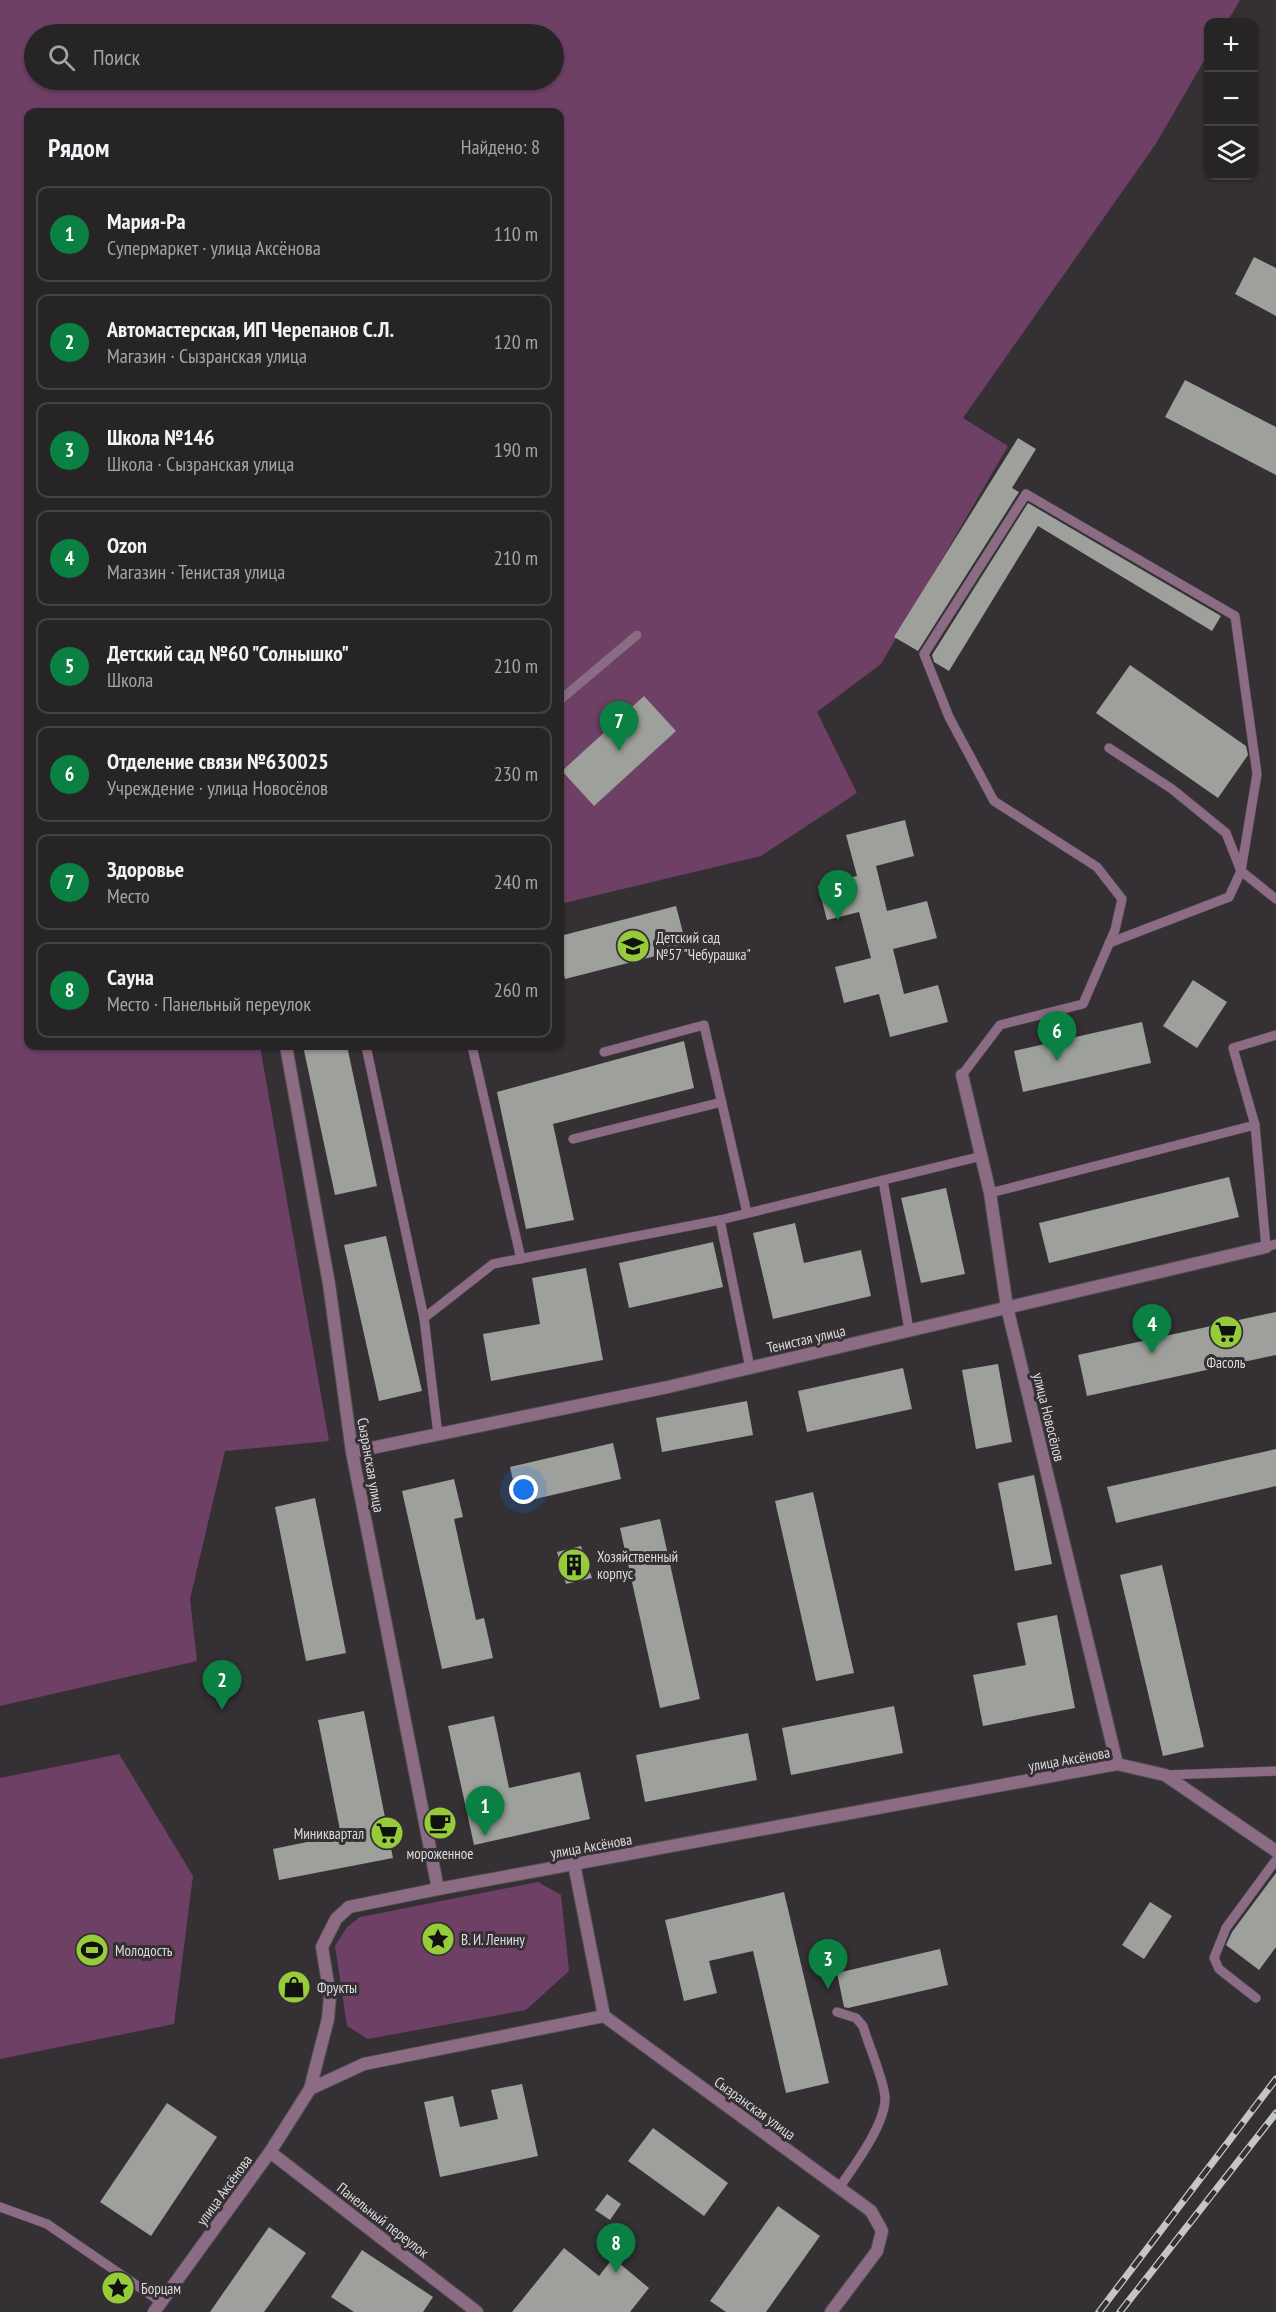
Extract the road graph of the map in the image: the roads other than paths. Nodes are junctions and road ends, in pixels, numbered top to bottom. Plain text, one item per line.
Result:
1 (637, 635) dead end
2 (564, 696) edge
3 (1109, 748) dead end
4 (1241, 871) junction
5 (1276, 899) edge
6 (1109, 943) junction
7 (1276, 1035) edge
8 (287, 1050) edge
9 (367, 1050) edge
10 (473, 1050) edge
11 (604, 1052) dead end
12 (962, 1075) joint
13 (722, 1102) junction
14 (1255, 1125) junction
15 (573, 1139) dead end
16 (982, 1156) junction
17 (883, 1180) junction
18 (990, 1193) junction
19 (747, 1213) junction
20 (720, 1220) junction
21 (1271, 1246) edge
22 (521, 1259) junction
23 (1007, 1307) junction
24 (424, 1318) junction
25 (909, 1330) junction
26 (750, 1368) junction
27 (438, 1435) junction
28 (352, 1452) junction
29 (1117, 1764) junction
30 (1276, 1771) edge
31 (1165, 1775) junction
32 (1276, 1851) edge
33 (1276, 1860) edge
34 (574, 1864) junction
35 (438, 1888) junction
36 (1256, 1998) dead end
37 (837, 2012) dead end
38 (604, 2016) junction
39 (310, 2089) junction
40 (270, 2152) junction
41 (839, 2188) junction
42 (0, 2207) edge
43 (158, 2307) edge
44 (477, 2312) edge
45 (831, 2312) edge

1 - 2 lane
3 - 4 lane
4 - 5 lane
4 - 6 lane
4 - 6 lane
6 - 12 lane
7 - 14 lane
8 - 28 street, Сызранская улица
9 - 24 lane
10 - 22 lane
11 - 13 lane
12 - 16 street, улица Новосёлов
13 - 15 lane
13 - 19 lane
14 - 18 lane
14 - 21 lane
16 - 17 lane
16 - 18 street, улица Новосёлов
17 - 19 lane
17 - 25 lane
18 - 23 street, улица Новосёлов
19 - 20 lane
20 - 22 lane
20 - 26 lane
21 - 23 street, Тенистая улица
22 - 24 lane
23 - 25 street, Тенистая улица
23 - 29 street, улица Новосёлов
24 - 27 lane
25 - 26 street, Тенистая улица
26 - 27 street, Тенистая улица
27 - 28 street, Тенистая улица
28 - 35 street, Сызранская улица
29 - 31 street, улица Аксёнова
29 - 34 street, улица Аксёнова
30 - 31 lane
31 - 32 street, улица Аксёнова
33 - 36 lane
34 - 35 street, улица Аксёнова
34 - 38 street
35 - 39 street, улица Аксёнова
37 - 41 lane
38 - 39 street
38 - 41 street, Сызранская улица
39 - 40 street, улица Аксёнова
40 - 43 street, улица Аксёнова
40 - 44 street, Панельный переулок
41 - 45 street, Сызранская улица
42 - 43 lane

